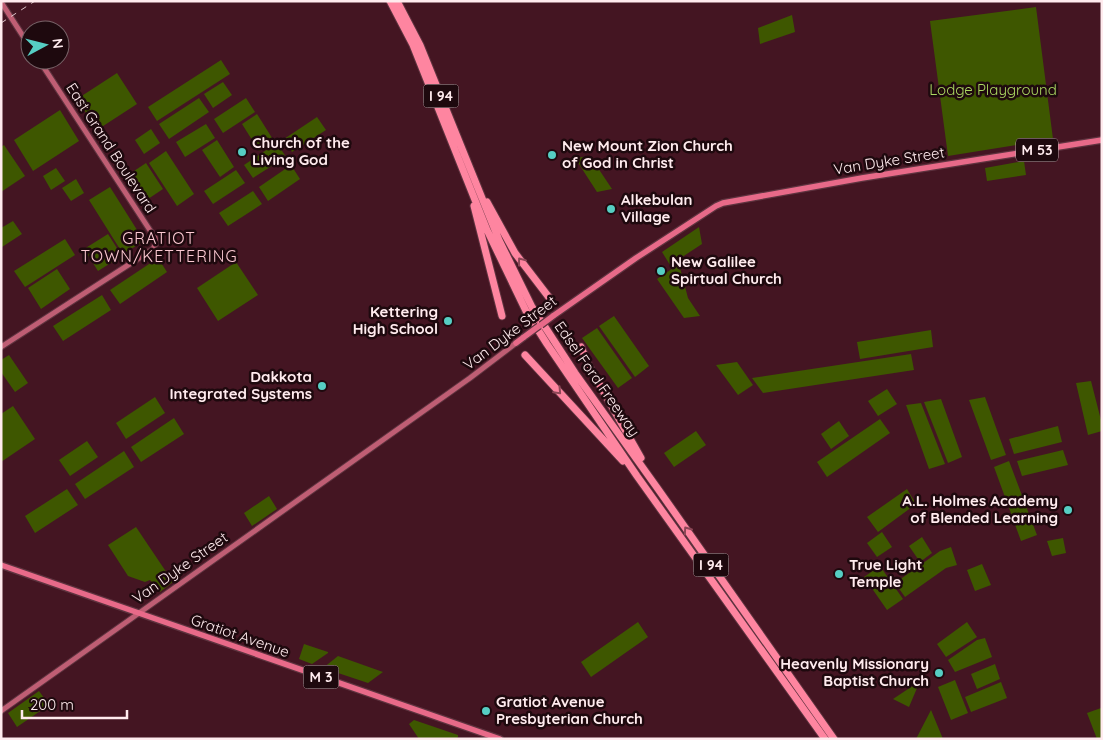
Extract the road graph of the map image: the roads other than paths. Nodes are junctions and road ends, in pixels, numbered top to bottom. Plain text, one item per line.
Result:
1 (390, 1) edge
2 (397, 1) edge
3 (1, 2) edge
4 (20, 31) edge
5 (46, 70) edge
6 (1102, 140) edge
7 (476, 191) junction
8 (551, 300) dead end
9 (502, 316) dead end
10 (516, 343) joint
11 (1, 347) edge
12 (581, 347) dead end
13 (525, 355) dead end
14 (637, 476) junction
15 (658, 488) junction
16 (1, 566) edge
17 (138, 614) junction
18 (1, 711) edge
19 (500, 739) edge
20 (825, 739) edge
21 (834, 739) edge

1 - 7 highway, Edsel Ford Freeway / I 94
2 - 7 highway, Edsel Ford Freeway / I 94
3 - 4 main road
5 - 11 main road, East Grand Boulevard
6 - 10 main road, Van Dyke Street / M 53, bridge
8 -> 7 highway
7 - 9 highway
7 - 14 highway, Edsel Ford Freeway / I 94
7 - 15 highway, Edsel Ford Freeway / I 94
10 - 17 main road, Van Dyke Street / M 53
12 - 15 highway
13 -> 14 highway
14 - 20 highway, Edsel Ford Freeway / I 94
21 -> 15 highway, Edsel Ford Freeway / I 94
16 - 17 main road, Gratiot Avenue / M 3
17 - 18 main road, Van Dyke Street
17 - 19 main road, Gratiot Avenue / M 3

